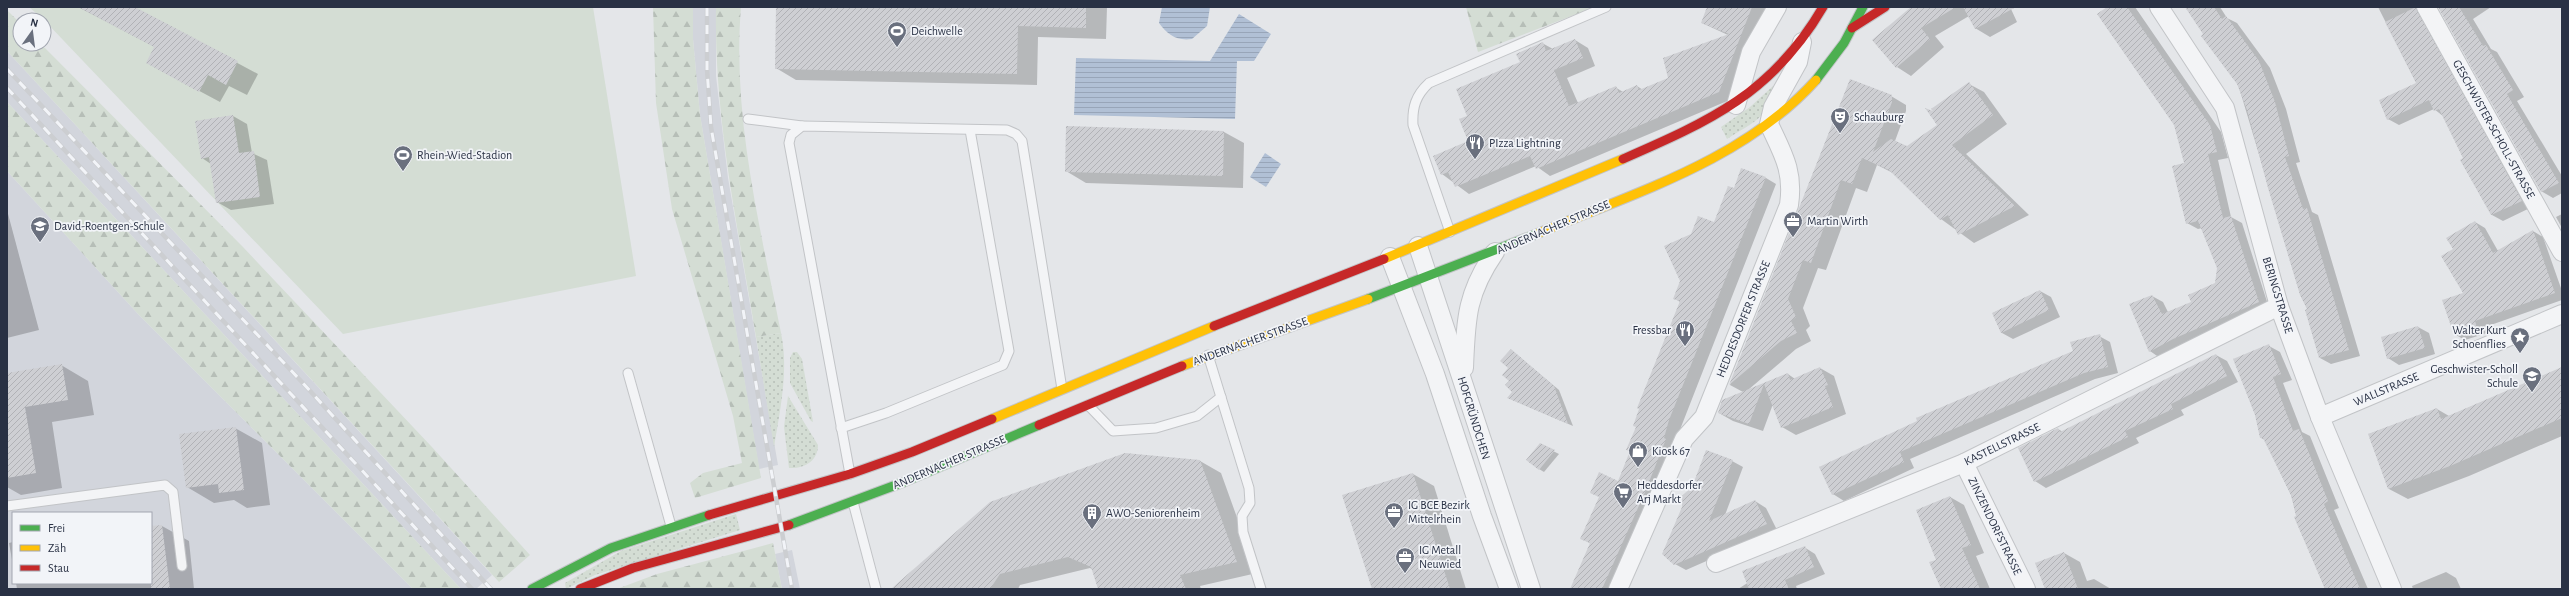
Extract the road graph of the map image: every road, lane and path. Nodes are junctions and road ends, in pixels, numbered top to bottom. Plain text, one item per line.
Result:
1 (1606, 7) edge
2 (1777, 7) edge
3 (1823, 7) edge
4 (1863, 7) edge
5 (1885, 7) edge
6 (2159, 7) edge
7 (2426, 7) edge
8 (1852, 28) junction
9 (1802, 42) junction
10 (1736, 105) junction
11 (748, 119) dead end
12 (1769, 124) junction
13 (802, 126) junction
14 (970, 130) junction
15 (1450, 232) junction
16 (1418, 246) junction
17 (1495, 252) junction
18 (2562, 252) edge
19 (1390, 257) junction
20 (1429, 276) junction
21 (1402, 287) junction
22 (2279, 306) junction
23 (2562, 314) edge
24 (1208, 355) junction
25 (628, 373) dead end
26 (1464, 383) junction
27 (1062, 389) junction
28 (1221, 397) junction
29 (1088, 404) junction
30 (2320, 418) junction
31 (841, 428) junction
32 (1964, 463) junction
33 (850, 474) junction
34 (853, 502) junction
35 (7, 506) edge
36 (671, 526) junction
37 (1716, 563) dead end
38 (182, 566) dead end
39 (532, 589) edge
40 (580, 589) edge
41 (876, 589) edge
42 (1261, 589) edge
43 (1509, 589) edge
44 (1531, 589) edge
45 (1618, 589) edge
46 (2026, 589) edge
47 (2392, 589) edge

1 - 15 lane
2 - 10 street
3 - 9 street, ANDERNACHER STRASSE
4 - 8 street, ANDERNACHER STRASSE
5 - 8 street
6 - 22 street, BERINGSTRASSE
7 - 18 street, GESCHWISTER-SCHOLL-STRASSE
8 - 12 street, ANDERNACHER STRASSE
9 - 10 street, ANDERNACHER STRASSE
9 - 12 street
10 - 15 street, ANDERNACHER STRASSE
11 - 13 lane
12 - 17 street, ANDERNACHER STRASSE
12 - 45 street, HEDDESDORFER STRASSE
13 - 14 lane
13 - 31 lane
14 - 27 lane
14 - 31 lane
15 - 16 street, ANDERNACHER STRASSE
16 - 19 street, ANDERNACHER STRASSE
16 - 20 street, HOFGRÜNDCHEN
17 - 20 street, ANDERNACHER STRASSE
17 - 26 street
19 - 21 street, HOFGRÜNDCHEN
19 - 27 street, ANDERNACHER STRASSE
20 - 21 street, ANDERNACHER STRASSE
20 - 26 street, HOFGRÜNDCHEN
21 - 24 street, ANDERNACHER STRASSE
21 - 43 street, HOFGRÜNDCHEN
22 - 30 street, BERINGSTRASSE
22 - 32 street, KASTELLSTRASSE
23 - 30 street, WALLSTRASSE
24 - 28 lane
24 - 29 street, ANDERNACHER STRASSE
25 - 36 lane
26 - 44 street, HOFGRÜNDCHEN
27 - 33 street, ANDERNACHER STRASSE
28 - 29 lane
28 - 42 lane
29 - 34 street, ANDERNACHER STRASSE
30 - 47 street, BERINGSTRASSE
31 - 33 lane
32 - 37 street, KASTELLSTRASSE
32 - 46 street, ZINZENDORFSTRASSE
33 - 36 street, ANDERNACHER STRASSE
34 - 40 street, ANDERNACHER STRASSE
34 - 41 lane
35 - 38 lane
36 - 39 street, ANDERNACHER STRASSE

